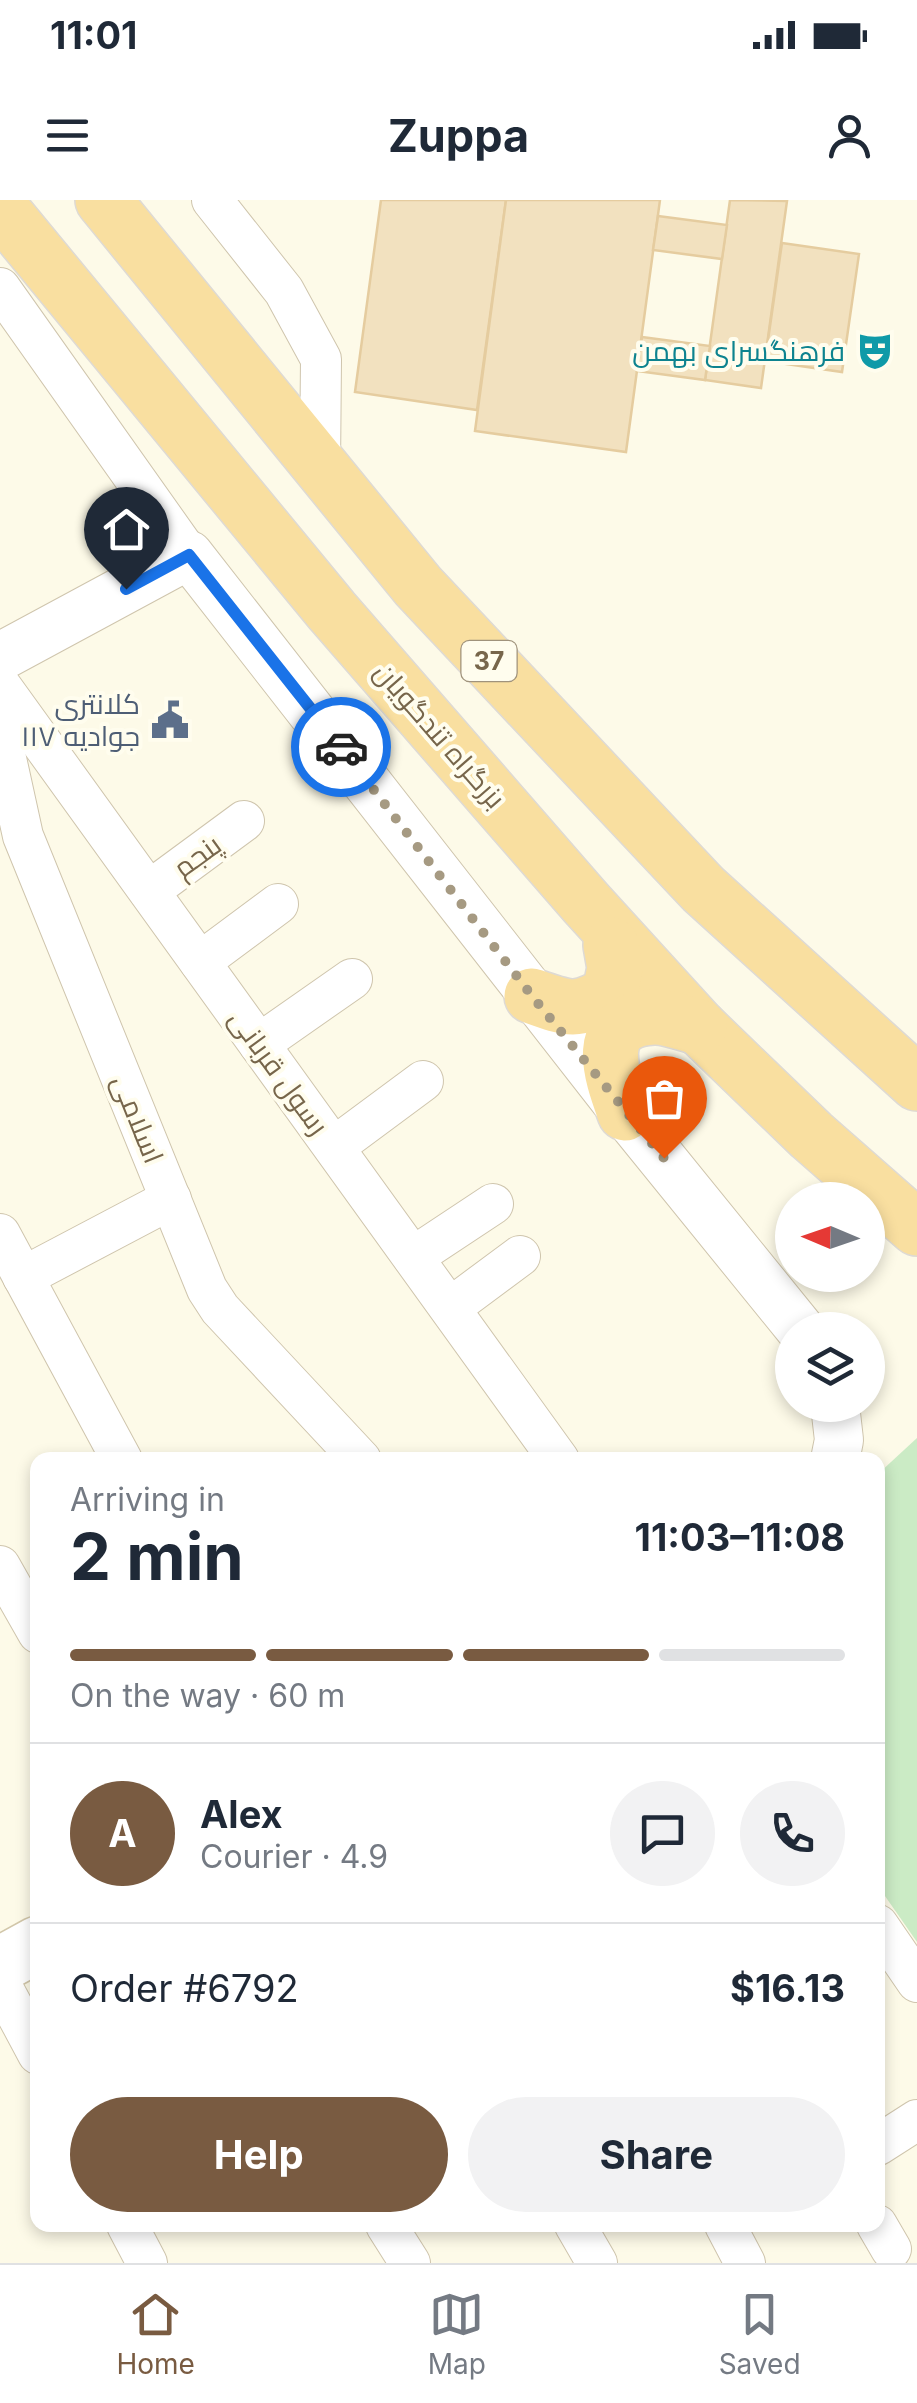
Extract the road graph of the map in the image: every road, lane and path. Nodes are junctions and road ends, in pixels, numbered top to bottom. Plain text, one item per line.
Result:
1 (103, 200) edge
2 (212, 200) edge
3 (0, 208) edge
4 (0, 288) edge
5 (320, 468) junction
6 (189, 555) junction
7 (0, 657) edge
8 (0, 685) edge
9 (0, 731) edge
10 (244, 822) dead end
11 (11, 841) edge
12 (149, 891) junction
13 (278, 904) dead end
14 (606, 922) junction
15 (200, 962) junction
16 (352, 979) dead end
17 (532, 996) junction
18 (699, 1027) junction
19 (259, 1044) junction
20 (423, 1081) dead end
21 (917, 1084) edge
22 (625, 1113) junction
23 (334, 1147) junction
24 (171, 1199) junction
25 (493, 1204) dead end
26 (917, 1228) edge
27 (0, 1234) edge
28 (520, 1256) dead end
29 (413, 1258) junction
30 (23, 1277) junction
31 (450, 1308) junction
32 (786, 1312) edge
33 (836, 1422) edge
34 (118, 1452) edge
35 (353, 1452) edge
36 (553, 1452) edge
37 (836, 1452) edge
38 (1, 1571) edge
39 (30, 1620) edge
40 (885, 1935) edge
41 (30, 1948) edge
42 (0, 1965) edge
43 (917, 1982) edge
44 (0, 1983) edge
45 (30, 2039) edge
46 (917, 2120) edge
47 (885, 2141) edge
48 (131, 2232) edge
49 (390, 2232) edge
50 (579, 2232) edge
51 (728, 2232) edge
52 (746, 2262) edge
53 (147, 2263) edge
54 (410, 2263) edge
55 (596, 2263) edge

1 - 5 highway, 37
2 - 5 street
3 - 14 highway, بزرگراه تندگویان
4 - 6 street
5 - 21 highway, 37
6 - 7 street
6 - 17 street
8 - 12 street, رسول قربانی
9 - 11 street, اسلامی
10 - 12 street, پنجم
11 - 24 street, اسلامی
12 - 15 street, رسول قربانی
13 - 15 street
14 - 17 highway
14 - 18 highway, بزرگراه تندگویان
15 - 19 street, رسول قربانی
16 - 19 street
17 - 22 street
18 - 22 highway
18 - 26 highway, بزرگراه تندگویان
19 - 23 street, رسول قربانی
20 - 23 street
22 - 32 street
23 - 29 street, رسول قربانی
24 - 30 street
24 - 35 street, اسلامی
25 - 29 street
27 - 30 street
28 - 31 street
29 - 31 street, رسول قربانی
30 - 34 street
31 - 36 street, رسول قربانی
33 - 37 street
38 - 39 street
40 - 43 street
41 - 42 main road
44 - 45 street
46 - 47 street
48 - 53 street
49 - 54 street
50 - 55 street
51 - 52 street

